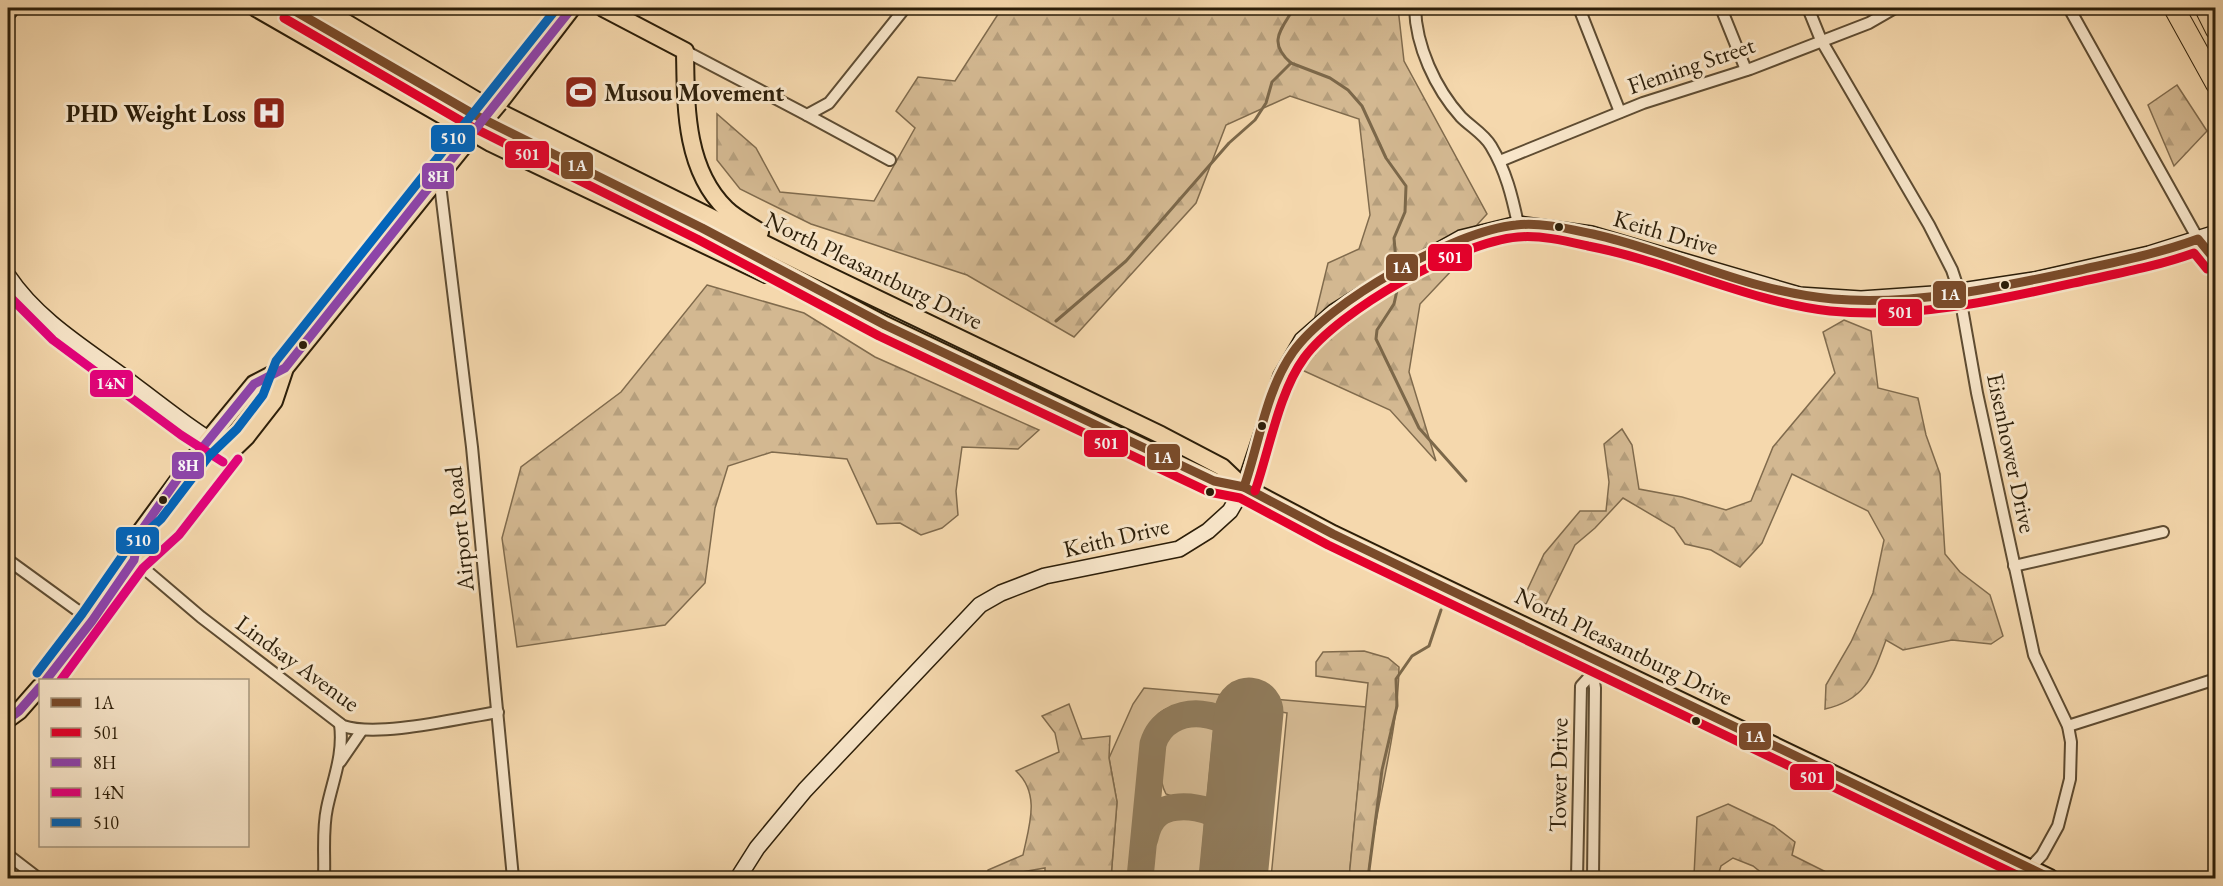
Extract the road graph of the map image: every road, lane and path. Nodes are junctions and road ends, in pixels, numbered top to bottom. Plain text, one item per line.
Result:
1 (12, 8) edge
2 (256, 8) edge
3 (321, 8) edge
4 (572, 8) edge
5 (603, 8) edge
6 (905, 8) edge
7 (1415, 8) edge
8 (1579, 8) edge
9 (1721, 8) edge
10 (1808, 8) edge
11 (1895, 8) edge
12 (2069, 8) edge
13 (2174, 8) edge
14 (2205, 8) edge
15 (294, 9) edge
16 (8, 13) edge
17 (2216, 30) edge
18 (1821, 40) junction
19 (685, 51) junction
20 (1746, 70) junction
21 (2216, 84) edge
22 (1620, 112) junction
23 (807, 115) junction
24 (476, 119) junction
25 (890, 160) dead end
26 (1500, 161) junction
27 (439, 176) junction
28 (1518, 224) junction
29 (2216, 233) edge
30 (2198, 239) junction
31 (2216, 261) edge
32 (813, 268) junction
33 (8, 276) edge
34 (1959, 291) junction
35 (285, 368) junction
36 (208, 440) junction
37 (229, 452) junction
38 (1244, 488) junction
39 (2163, 532) dead end
40 (8, 560) edge
41 (134, 560) junction
42 (2014, 566) junction
43 (92, 621) junction
44 (1590, 656) junction
45 (1591, 675) junction
46 (48, 679) edge
47 (2216, 679) edge
48 (39, 688) edge
49 (498, 712) junction
50 (8, 719) edge
51 (340, 724) junction
52 (2068, 726) junction
53 (362, 730) junction
54 (340, 762) junction
55 (8, 855) edge
56 (2029, 868) junction
57 (38, 879) edge
58 (324, 879) edge
59 (513, 879) edge
60 (738, 879) edge
61 (1577, 879) edge
62 (1593, 879) edge
63 (2010, 879) edge
64 (2050, 879) edge

1 - 16 street
2 - 24 main road
3 - 24 main road
4 - 24 main road, bridge
5 - 19 main road
6 - 23 street
7 - 26 street
8 - 22 street
9 - 20 street
10 - 18 street, Eisenhower Drive
11 - 18 street, Fleming Street
12 - 30 street
13 - 21 highway
14 - 17 highway
15 - 24 main road
18 - 20 street, Fleming Street
18 - 34 street, Eisenhower Drive
19 - 23 street
19 - 32 main road
20 - 22 street, Fleming Street
22 - 26 street, Fleming Street
23 - 25 street
24 - 27 main road
24 - 32 main road, North Pleasantburg Drive
24 - 38 main road, North Pleasantburg Drive
26 - 28 street
27 - 35 main road
27 - 49 street, Airport Road
28 - 34 street, Keith Drive
28 - 38 street, Keith Drive
29 - 30 street, Keith Drive
30 - 31 street
30 - 34 street, Keith Drive
32 - 38 main road, North Pleasantburg Drive
33 - 36 street
34 - 42 street, Eisenhower Drive
35 - 36 main road
35 - 37 main road
36 - 37 street
36 - 41 main road
37 - 41 main road
38 - 44 main road, North Pleasantburg Drive
38 - 60 street, Keith Drive
39 - 42 street
40 - 43 street
41 - 43 main road
41 - 51 street, Lindsay Avenue
42 - 52 street, Eisenhower Drive
43 - 46 main road
44 - 45 street, Tower Drive
44 - 56 main road, North Pleasantburg Drive
45 - 61 street, Tower Drive
45 - 62 street, Tower Drive
47 - 52 street
48 - 50 main road
49 - 53 street, Lindsay Avenue
49 - 59 street, Airport Road
51 - 53 street, Lindsay Avenue
51 - 54 street
52 - 56 street, Eisenhower Drive
53 - 54 street
54 - 58 street
55 - 57 street
56 - 63 street, Eisenhower Drive
56 - 64 main road, North Pleasantburg Drive

